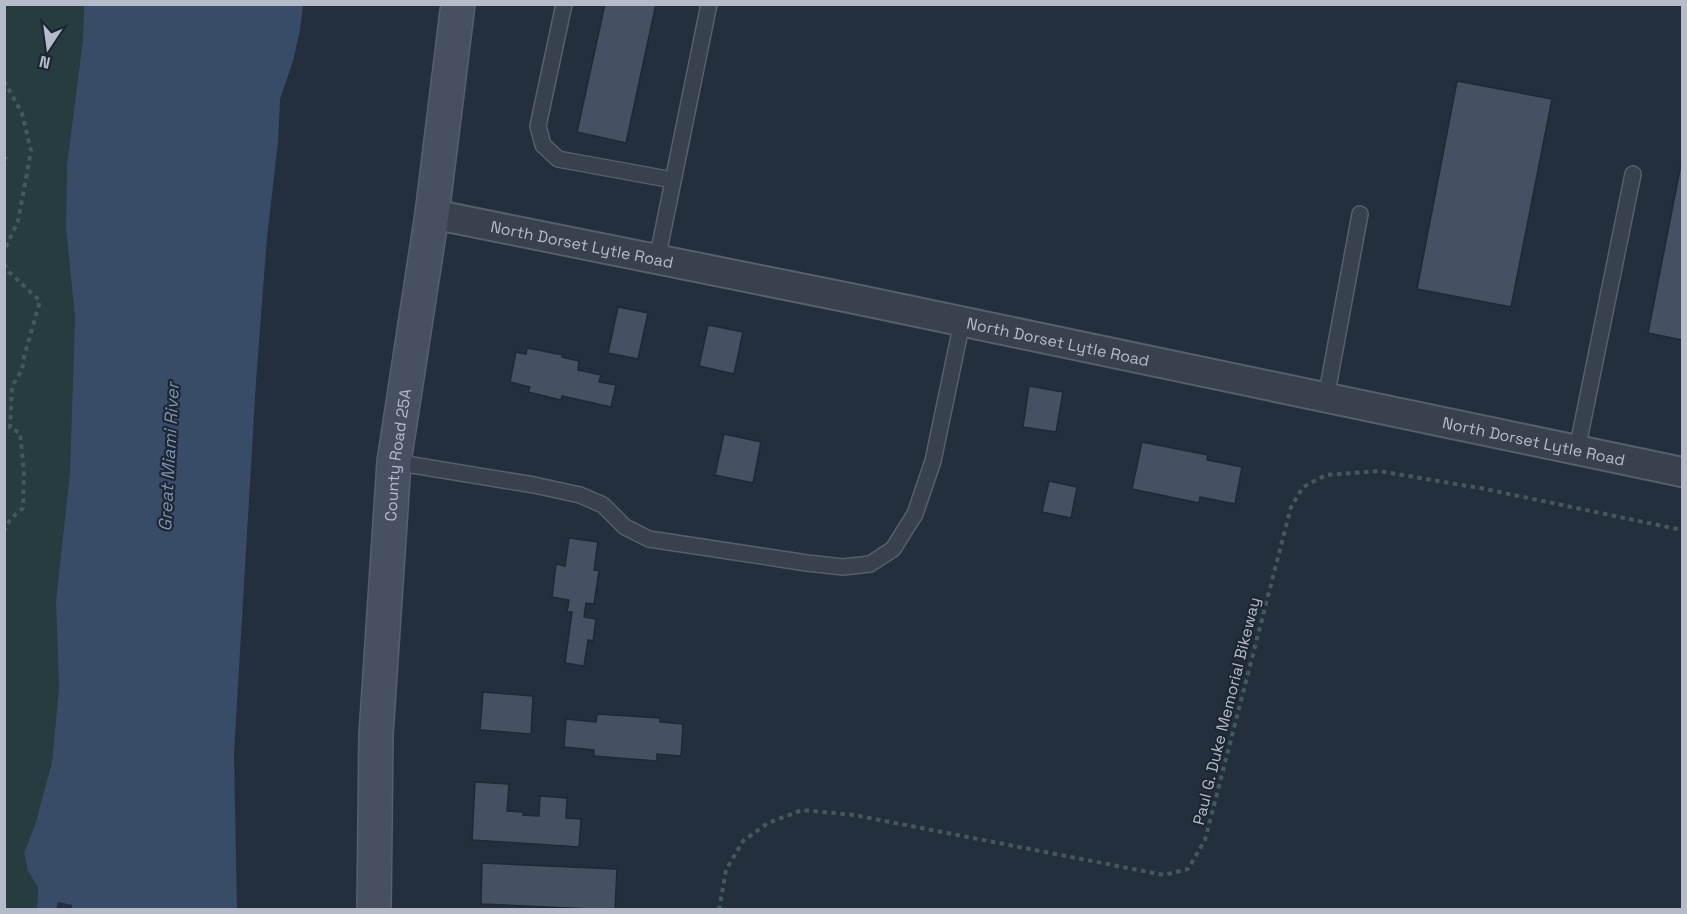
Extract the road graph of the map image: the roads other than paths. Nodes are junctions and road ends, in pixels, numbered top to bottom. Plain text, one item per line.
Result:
1 (459, 4) edge
2 (564, 4) edge
3 (709, 4) edge
4 (1633, 174) dead end
5 (673, 180) junction
6 (432, 214) junction
7 (1360, 214) dead end
8 (657, 260) junction
9 (962, 322) junction
10 (1326, 398) junction
11 (1577, 450) junction
12 (394, 462) junction
13 (1683, 472) edge
14 (374, 909) edge

1 - 6 main road, County Road 25A
2 - 5 lane
3 - 5 lane
4 - 11 lane
5 - 8 lane
6 - 8 street, North Dorset Lytle Road
6 - 12 main road, County Road 25A
7 - 10 lane
8 - 9 street, North Dorset Lytle Road
9 - 10 street, North Dorset Lytle Road
9 - 12 lane
10 - 11 street, North Dorset Lytle Road
11 - 13 street, North Dorset Lytle Road
12 - 14 main road, County Road 25A

